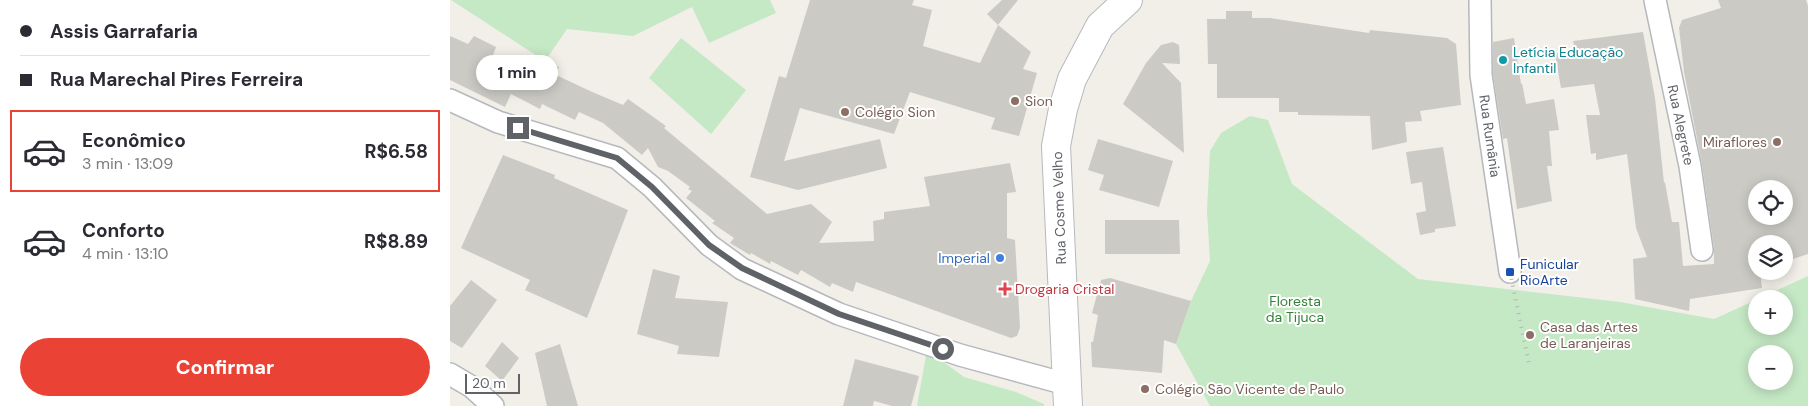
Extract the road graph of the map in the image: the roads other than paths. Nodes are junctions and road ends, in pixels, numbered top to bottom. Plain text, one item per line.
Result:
1 (1128, 0) edge
2 (1480, 0) edge
3 (1655, 0) edge
4 (450, 100) edge
5 (1702, 250) dead end
6 (1510, 272) dead end
7 (450, 374) edge
8 (1067, 395) edge
9 (493, 406) edge

1 - 8 main road, Rua Cosme Velho
2 - 6 street, Rua Rumânia
3 - 5 street, Rua Alegrete
4 - 8 street
7 - 9 street

